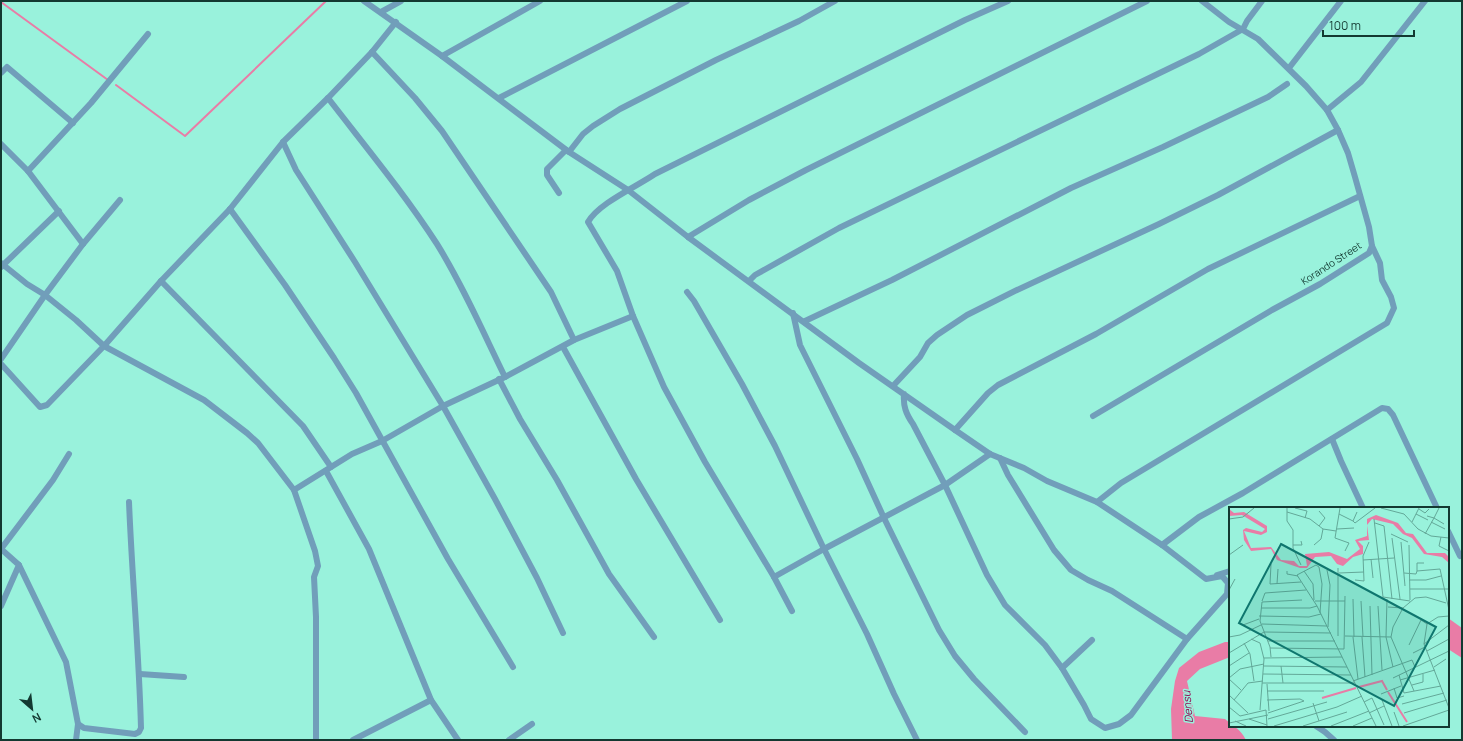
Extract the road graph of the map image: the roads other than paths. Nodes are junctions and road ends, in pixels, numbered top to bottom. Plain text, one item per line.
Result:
1 (364, 1) edge
2 (401, 1) edge
3 (540, 1) edge
4 (687, 1) edge
5 (835, 1) edge
6 (1008, 1) edge
7 (1147, 1) edge
8 (1202, 1) edge
9 (1262, 1) edge
10 (1341, 1) edge
11 (1426, 1) edge
12 (381, 12) junction
13 (396, 22) junction
14 (1243, 29) junction
15 (148, 34) dead end
16 (372, 52) junction
17 (442, 56) junction
18 (1289, 68) junction
19 (1, 73) edge
20 (1288, 84) dead end
21 (328, 98) junction
22 (499, 98) junction
23 (1327, 110) junction
24 (73, 122) junction
25 (1338, 130) junction
26 (283, 142) junction
27 (1, 144) edge
28 (567, 151) junction
29 (28, 171) junction
30 (628, 190) junction
31 (560, 193) dead end
32 (1360, 196) junction
33 (120, 200) dead end
34 (230, 209) junction
35 (59, 211) junction
36 (688, 237) junction
37 (83, 244) junction
38 (1372, 246) junction
39 (2, 265) edge
40 (162, 281) junction
41 (749, 281) junction
42 (687, 292) dead end
43 (44, 295) junction
44 (793, 313) junction
45 (633, 316) junction
46 (804, 322) junction
47 (574, 340) junction
48 (104, 346) junction
49 (563, 347) junction
50 (1, 359) edge
51 (1, 364) edge
52 (502, 378) junction
53 (893, 386) junction
54 (904, 394) junction
55 (443, 406) junction
56 (1093, 416) dead end
57 (955, 430) junction
58 (1332, 439) junction
59 (382, 441) junction
60 (69, 454) dead end
61 (990, 454) junction
62 (1000, 458) junction
63 (329, 469) junction
64 (945, 485) junction
65 (294, 490) junction
66 (130, 502) dead end
67 (1097, 502) junction
68 (1363, 507) edge
69 (1437, 507) edge
70 (884, 518) junction
71 (1449, 533) edge
72 (1162, 545) junction
73 (824, 548) junction
74 (1, 549) edge
75 (1460, 556) dead end
76 (19, 565) junction
77 (1229, 571) edge
78 (774, 577) junction
79 (1206, 579) junction
80 (1, 606) edge
81 (792, 611) dead end
82 (720, 620) dead end
83 (563, 633) dead end
84 (654, 637) dead end
85 (1187, 638) junction
86 (1092, 640) dead end
87 (513, 667) dead end
88 (1062, 668) junction
89 (140, 674) junction
90 (184, 677) dead end
91 (431, 700) junction
92 (78, 724) junction
93 (532, 724) dead end
94 (1318, 727) edge
95 (1026, 732) dead end
96 (76, 740) edge
97 (316, 740) edge
98 (353, 740) edge
99 (458, 740) edge
100 (509, 740) edge
101 (917, 740) edge
102 (1334, 740) edge

1 - 12 street
2 - 12 street
3 - 17 street
4 - 22 street
5 - 28 street
6 - 30 street
7 - 36 street
8 - 14 street, Korando Street
9 - 14 street
10 - 18 street
11 - 23 street
12 - 13 street
13 - 16 street
13 - 17 street
14 - 18 street, Korando Street
14 - 41 street
15 - 24 street
16 - 21 street
16 - 47 street
17 - 22 street
18 - 23 street, Korando Street
19 - 24 street
20 - 46 street
21 - 26 street
21 - 52 street
22 - 28 street
23 - 25 street, Korando Street
24 - 29 street
25 - 32 street, Korando Street
25 - 53 street
26 - 34 street
26 - 55 street
27 - 29 street
28 - 30 street
28 - 31 street
29 - 35 street
30 - 36 street
30 - 45 street
32 - 38 street, Korando Street
32 - 57 street
33 - 37 street
34 - 40 street
34 - 59 street
35 - 37 street
35 - 39 street
36 - 41 street
37 - 43 street
38 - 56 street, Korando Street
38 - 67 street
39 - 43 street
40 - 48 street
40 - 63 street
41 - 44 street
42 - 73 street
43 - 48 street
43 - 50 street
44 - 46 street
44 - 70 street
45 - 47 street
45 - 78 street
46 - 53 street
47 - 49 street
48 - 51 street
48 - 65 street
49 - 52 street
49 - 82 street
52 - 55 street
52 - 84 street
53 - 54 street
54 - 57 street
54 - 64 street
55 - 59 street
55 - 83 street
57 - 61 street
58 - 68 street
58 - 69 street
58 - 72 street
59 - 63 street
59 - 87 street
60 - 74 street
61 - 62 street
61 - 64 street
62 - 67 street
62 - 85 street
63 - 65 street
63 - 91 street
64 - 70 street
64 - 88 street
65 - 97 street
66 - 89 street
67 - 72 street
70 - 73 street
70 - 95 street
71 - 75 street
72 - 79 street
73 - 78 street
73 - 101 street
74 - 76 street
76 - 80 street
76 - 92 street
77 - 79 street
78 - 81 street
79 - 85 street
85 - 88 street
86 - 88 street
89 - 90 street
89 - 92 street
91 - 98 street
91 - 99 street
92 - 96 street
93 - 100 street
94 - 102 street

